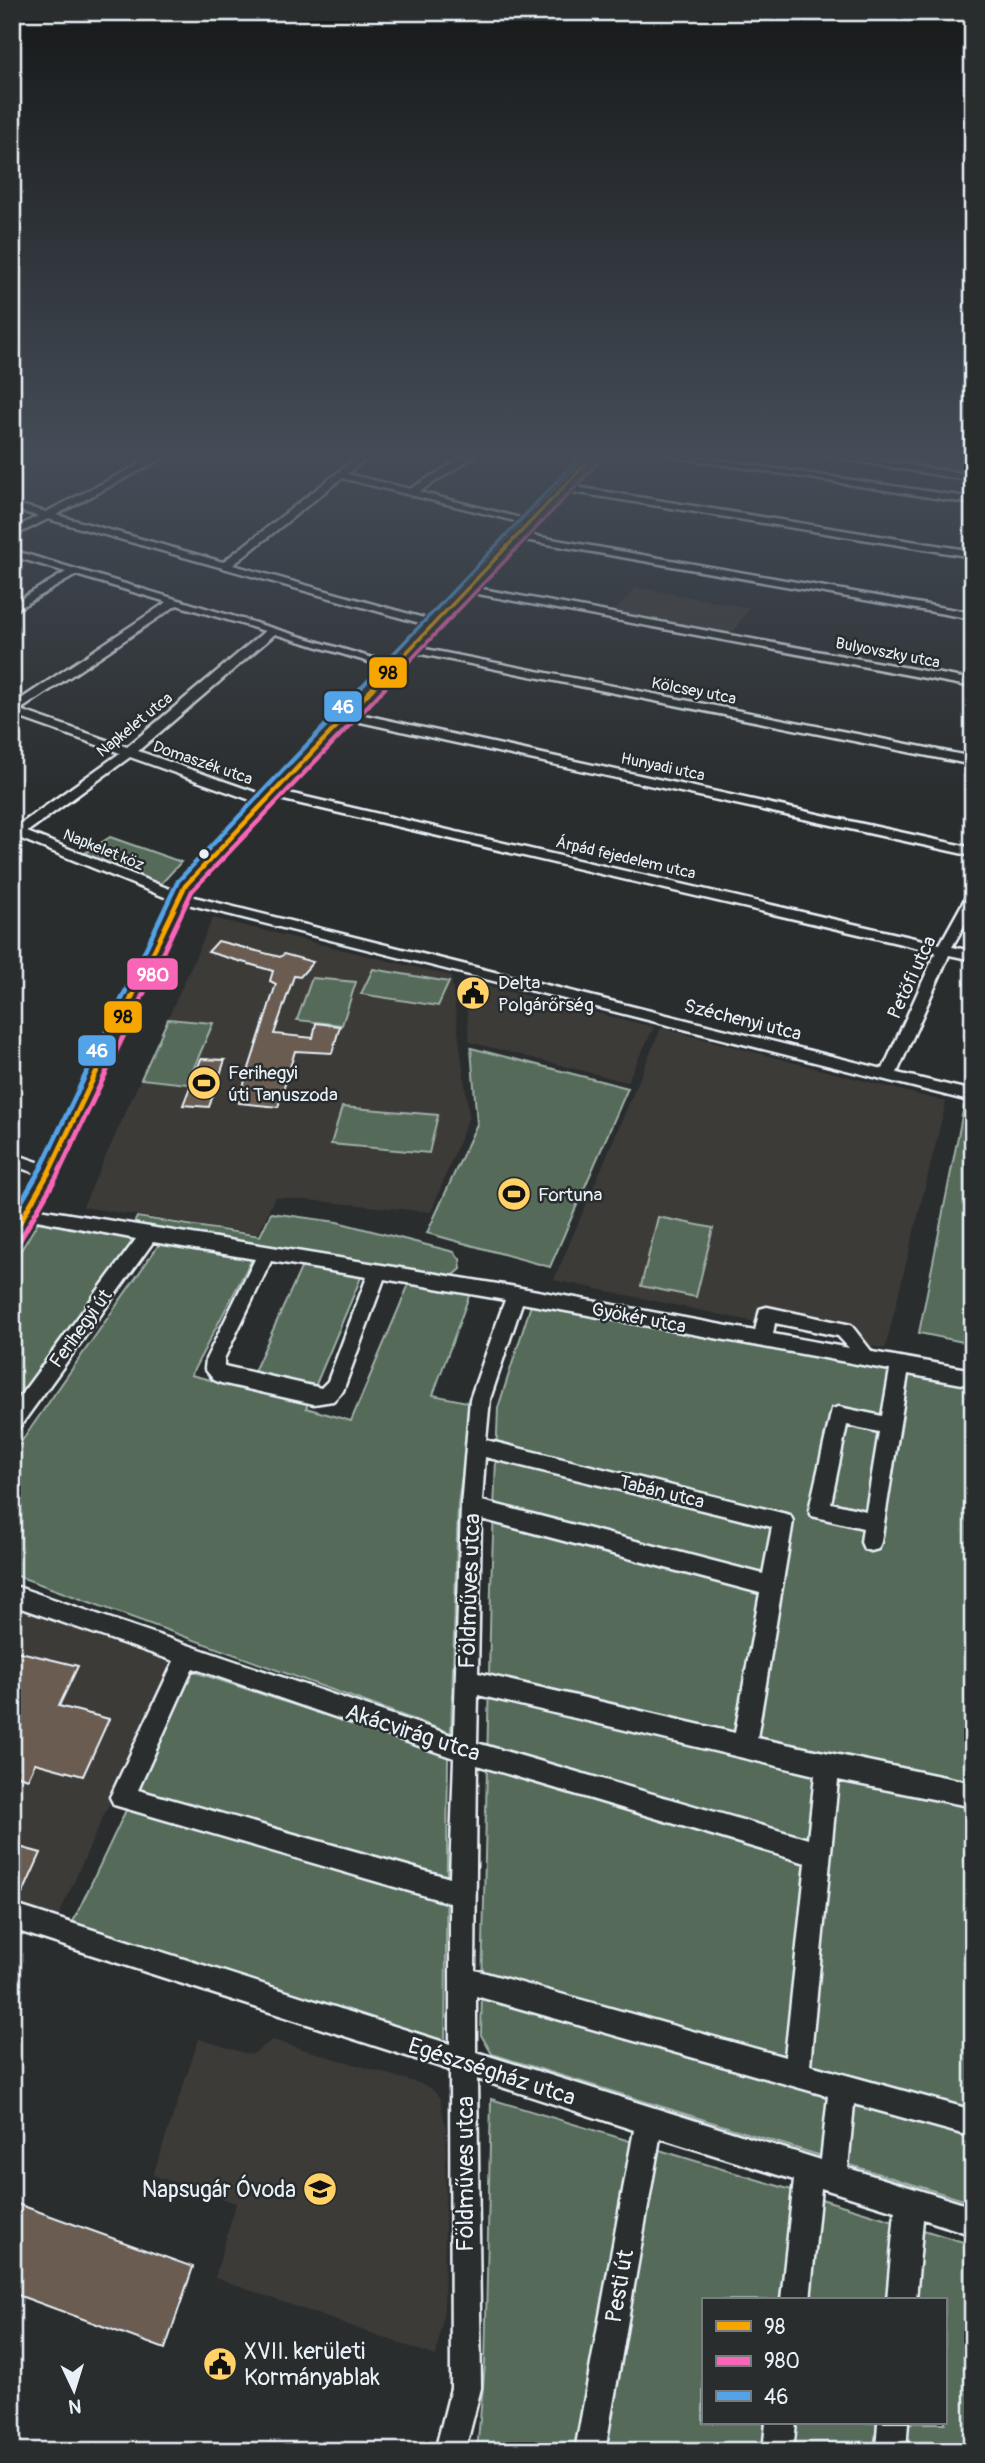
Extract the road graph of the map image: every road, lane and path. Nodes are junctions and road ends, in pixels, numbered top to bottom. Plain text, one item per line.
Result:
1 (76, 571) joint
2 (247, 571) edge
3 (483, 571) edge
4 (714, 571) edge
5 (466, 589) junction
6 (175, 602) junction
7 (12, 609) edge
8 (973, 617) edge
9 (434, 624) junction
10 (272, 631) junction
11 (410, 649) junction
12 (393, 666) junction
13 (973, 684) edge
14 (12, 710) edge
15 (346, 715) junction
16 (128, 753) junction
17 (973, 761) edge
18 (268, 796) junction
19 (14, 838) edge
20 (973, 852) edge
21 (12, 855) edge
22 (177, 897) junction
23 (973, 897) edge
24 (944, 949) junction
25 (973, 956) edge
26 (888, 1075) junction
27 (973, 1097) edge
28 (12, 1159) edge
29 (49, 1171) junction
30 (27, 1213) junction
31 (149, 1235) junction
32 (12, 1236) edge
33 (266, 1254) junction
34 (378, 1272) junction
35 (516, 1294) junction
36 (763, 1340) junction
37 (866, 1360) junction
38 (900, 1365) junction
39 (973, 1378) edge
40 (12, 1422) edge
41 (889, 1426) junction
42 (476, 1446) junction
43 (471, 1507) junction
44 (873, 1521) junction
45 (871, 1542) dead end
46 (771, 1586) junction
47 (12, 1595) edge
48 (187, 1657) junction
49 (466, 1681) junction
50 (744, 1745) junction
51 (463, 1750) junction
52 (828, 1766) junction
53 (973, 1795) edge
54 (818, 1854) junction
55 (462, 1894) junction
56 (12, 1916) edge
57 (464, 1980) junction
58 (465, 2062) junction
59 (796, 2074) junction
60 (842, 2089) junction
61 (649, 2121) junction
62 (973, 2125) edge
63 (821, 2173) junction
64 (910, 2201) junction
65 (973, 2221) edge
66 (795, 2298) edge
67 (902, 2298) edge
68 (781, 2424) edge
69 (893, 2424) edge
70 (450, 2451) edge
71 (590, 2451) edge
72 (778, 2451) edge
73 (891, 2451) edge

1 - 6 street
1 - 7 street
2 - 9 street
3 - 5 main road
4 - 8 street
5 - 9 main road
5 - 13 street, Bulyovszky utca
6 - 10 street
6 - 14 street
9 - 11 main road
10 - 12 street
10 - 16 street, Napkelet utca
11 - 12 main road
11 - 17 street, Kölcsey utca
12 - 15 main road
14 - 16 street, Domaszék utca
15 - 18 main road
15 - 20 street, Hunyadi utca
16 - 18 street, Domaszék utca
16 - 19 street, Napkelet utca
18 - 22 main road
18 - 24 street, Árpád fejedelem utca
19 - 21 street
19 - 22 street, Napkelet köz
22 - 26 street, Széchenyi utca
22 - 29 main road
23 - 24 street, Petőfi utca
24 - 25 street, Árpád fejedelem utca
24 - 26 street, Petőfi utca
26 - 27 street, Széchenyi utca
28 - 29 street
29 - 30 main road
30 - 31 street, Gyökér utca
30 - 32 main road
31 - 33 street, Gyökér utca
31 - 40 street, Ferihegyi út
33 - 34 street, Gyökér utca
33 - 34 street
34 - 35 street, Gyökér utca
35 - 36 street, Gyökér utca
35 - 42 street, Földműves utca
36 - 37 street, Gyökér utca
36 - 37 street
37 - 38 street, Gyökér utca
38 - 39 street, Gyökér utca
38 - 41 street
41 - 44 street
41 - 44 street
42 - 43 street, Földműves utca
42 - 46 street, Tabán utca
43 - 46 street
43 - 49 street, Földműves utca
44 - 45 street
46 - 50 street, Tabán utca
47 - 48 street, Akácvirág utca
48 - 51 street, Akácvirág utca
48 - 55 street
49 - 50 street
49 - 51 street, Földműves utca
50 - 52 street
51 - 54 street, Akácvirág utca
51 - 55 street, Földműves utca
52 - 53 street
52 - 54 street
54 - 59 street
55 - 57 street, Földműves utca
56 - 58 street, Egészségház utca
57 - 58 street, Földműves utca
57 - 59 street
58 - 61 street, Egészségház utca
58 - 70 street, Földműves utca
59 - 60 street
60 - 62 street
60 - 63 street
61 - 63 street, Egészségház utca
61 - 71 street, Pesti út
63 - 64 street, Egészségház utca
63 - 66 street
64 - 65 street, Egészségház utca
64 - 67 street
68 - 72 street
69 - 73 street

